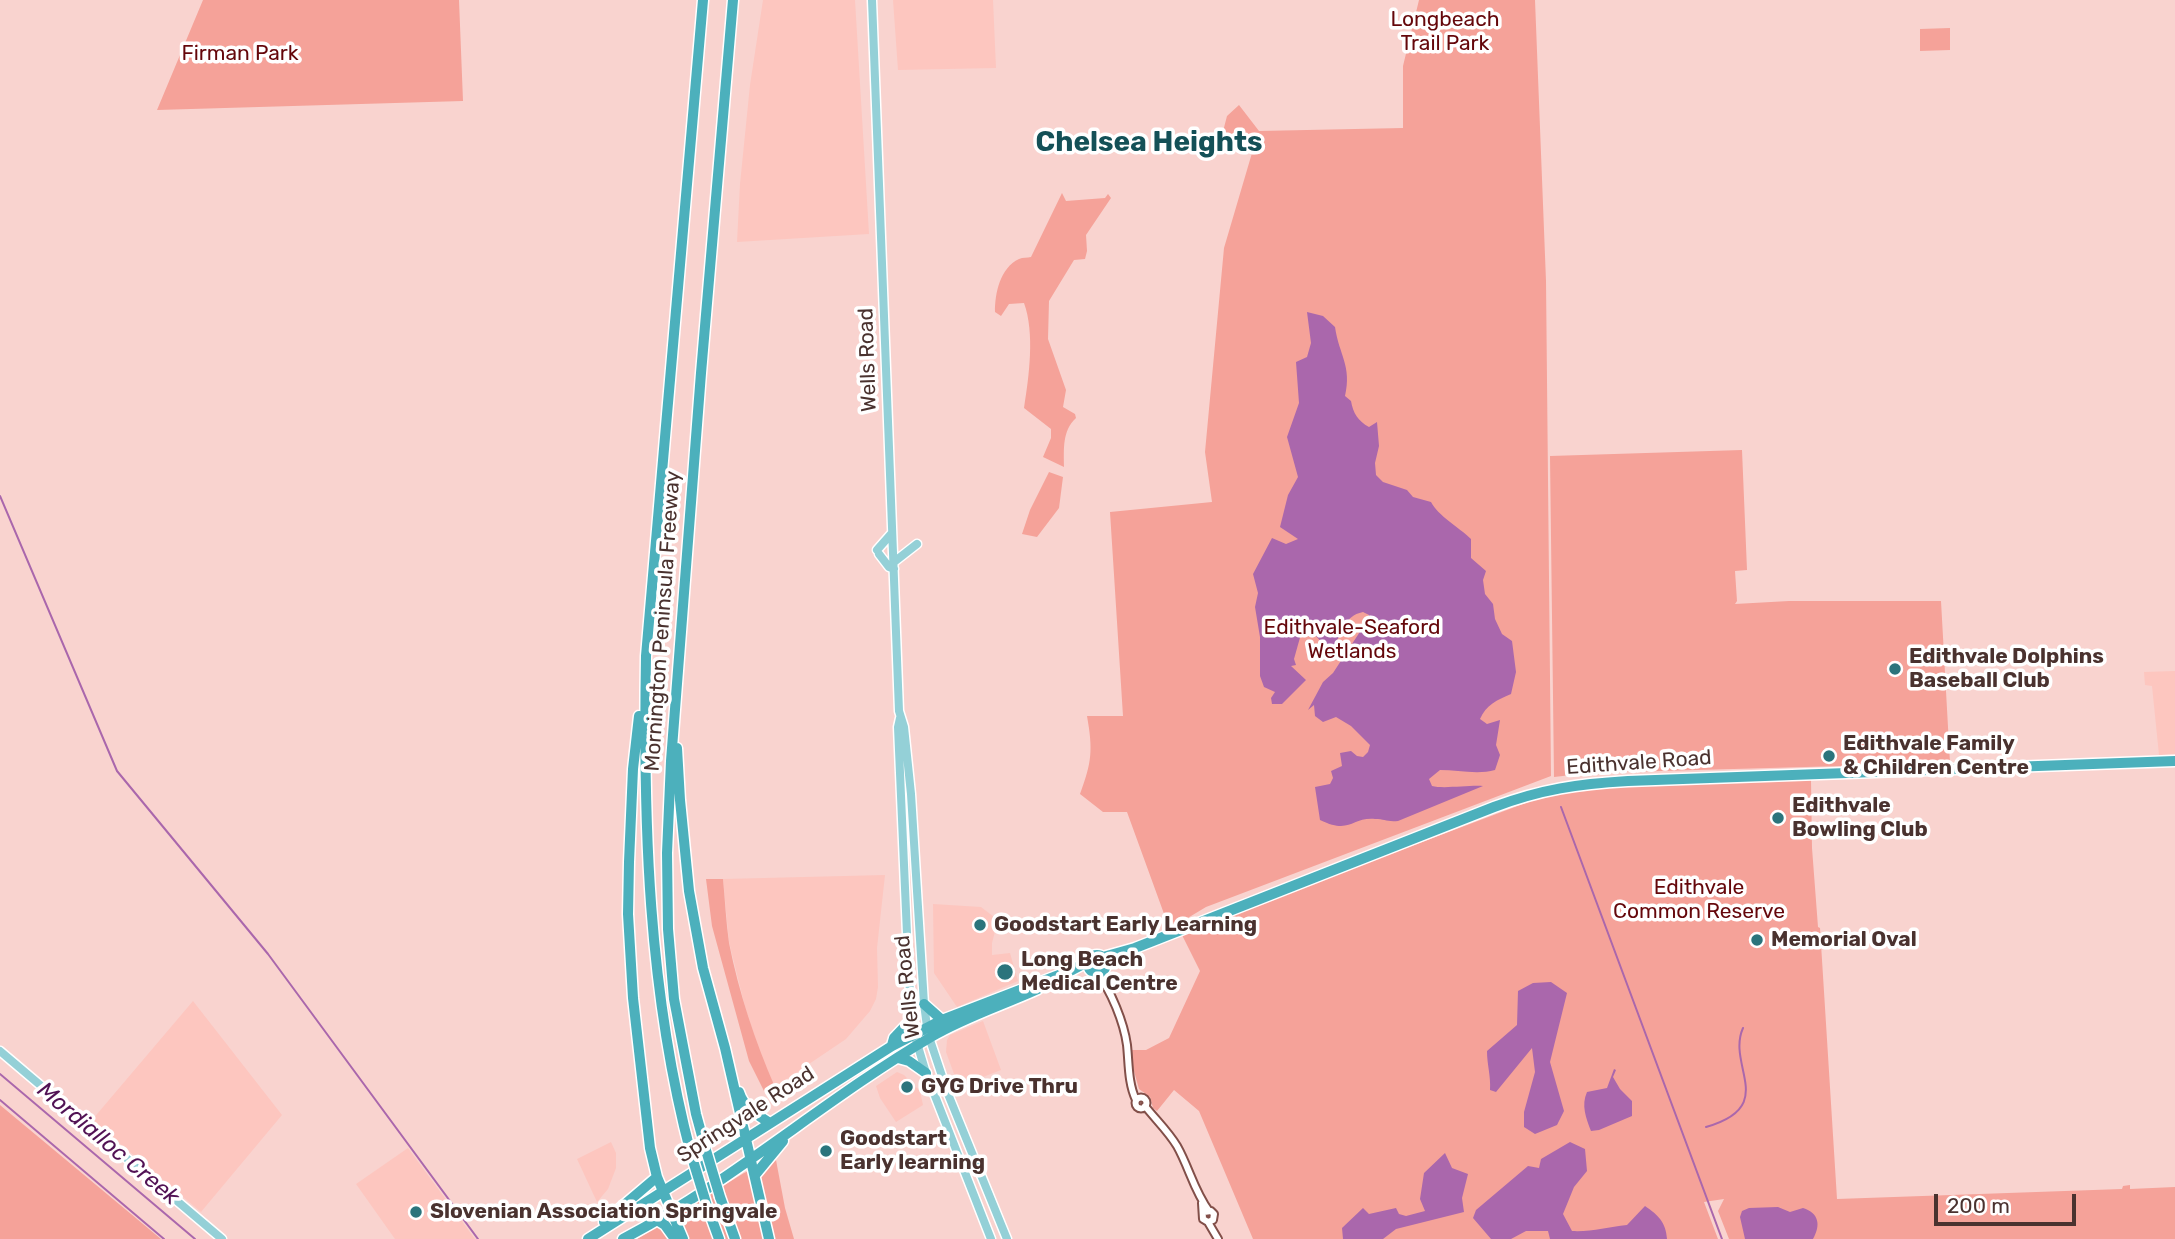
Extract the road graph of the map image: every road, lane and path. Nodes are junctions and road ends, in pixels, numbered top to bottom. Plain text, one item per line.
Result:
1 (696, 0) edge
2 (703, 0) edge
3 (735, 0) edge
4 (872, 0) edge
5 (698, 57) junction
6 (892, 533) junction
7 (917, 544) dead end
8 (894, 566) junction
9 (646, 656) junction
10 (678, 660) junction
11 (900, 718) junction
12 (2175, 761) edge
13 (1098, 966) junction
14 (924, 1004) junction
15 (912, 1019) junction
16 (942, 1020) junction
17 (926, 1027) junction
18 (914, 1033) junction
19 (929, 1038) junction
20 (892, 1046) junction
21 (917, 1046) junction
22 (724, 1048) junction
23 (0, 1051) edge
24 (898, 1058) junction
25 (926, 1073) junction
26 (770, 1123) junction
27 (789, 1132) junction
28 (746, 1139) junction
29 (750, 1160) junction
30 (755, 1175) junction
31 (657, 1177) junction
32 (664, 1191) junction
33 (671, 1210) junction
34 (657, 1220) junction
35 (1217, 1237) edge
36 (222, 1239) edge
37 (578, 1239) edge
38 (588, 1239) edge
39 (623, 1239) edge
40 (675, 1239) edge
41 (683, 1239) edge
42 (719, 1239) edge
43 (735, 1239) edge
44 (769, 1239) edge
45 (991, 1239) edge
46 (1007, 1239) edge

1 - 5 highway
2 - 5 highway, Mornington Peninsula Freeway
3 - 10 highway, Mornington Peninsula Freeway
4 - 6 main road, Wells Road
5 - 9 highway, Mornington Peninsula Freeway
6 - 8 main road, Wells Road
6 - 8 main road
7 - 8 main road
8 - 11 main road, Wells Road
9 - 31 highway
9 - 42 highway, Mornington Peninsula Freeway, bridge
10 - 22 highway
10 - 43 highway, Mornington Peninsula Freeway, bridge
11 - 14 main road, Wells Road
11 - 15 main road, Wells Road
12 - 13 highway, Edithvale Road
13 - 16 highway, Edithvale Road
13 - 19 highway, Edithvale Road
13 - 35 street
14 - 16 highway
14 - 17 main road, Wells Road
15 - 18 main road, Wells Road
15 - 20 highway
16 - 17 highway, Edithvale Road
17 - 18 highway, Springvale Road
17 - 19 main road, Wells Road
18 - 20 highway, Springvale Road
18 - 21 main road, Wells Road
19 - 21 highway, Springvale Road
19 - 46 main road, Wells Road
20 - 26 highway, Springvale Road
21 - 24 highway, Springvale Road
21 - 25 main road, Wells Road
22 - 26 highway
22 - 28 highway
23 - 36 main road
24 - 25 highway
24 - 27 highway, Springvale Road
25 - 45 main road, Wells Road
26 - 28 highway, Springvale Road
27 - 29 highway, Springvale Road
27 - 30 highway
28 - 29 highway
28 - 32 highway, Springvale Road
29 - 30 highway
29 - 33 highway, Springvale Road
30 - 44 highway
31 - 32 highway
31 - 37 highway
32 - 33 highway
32 - 38 highway, Springvale Road
33 - 34 highway, Springvale Road
33 - 41 highway
34 - 39 highway, Springvale Road
34 - 40 highway

